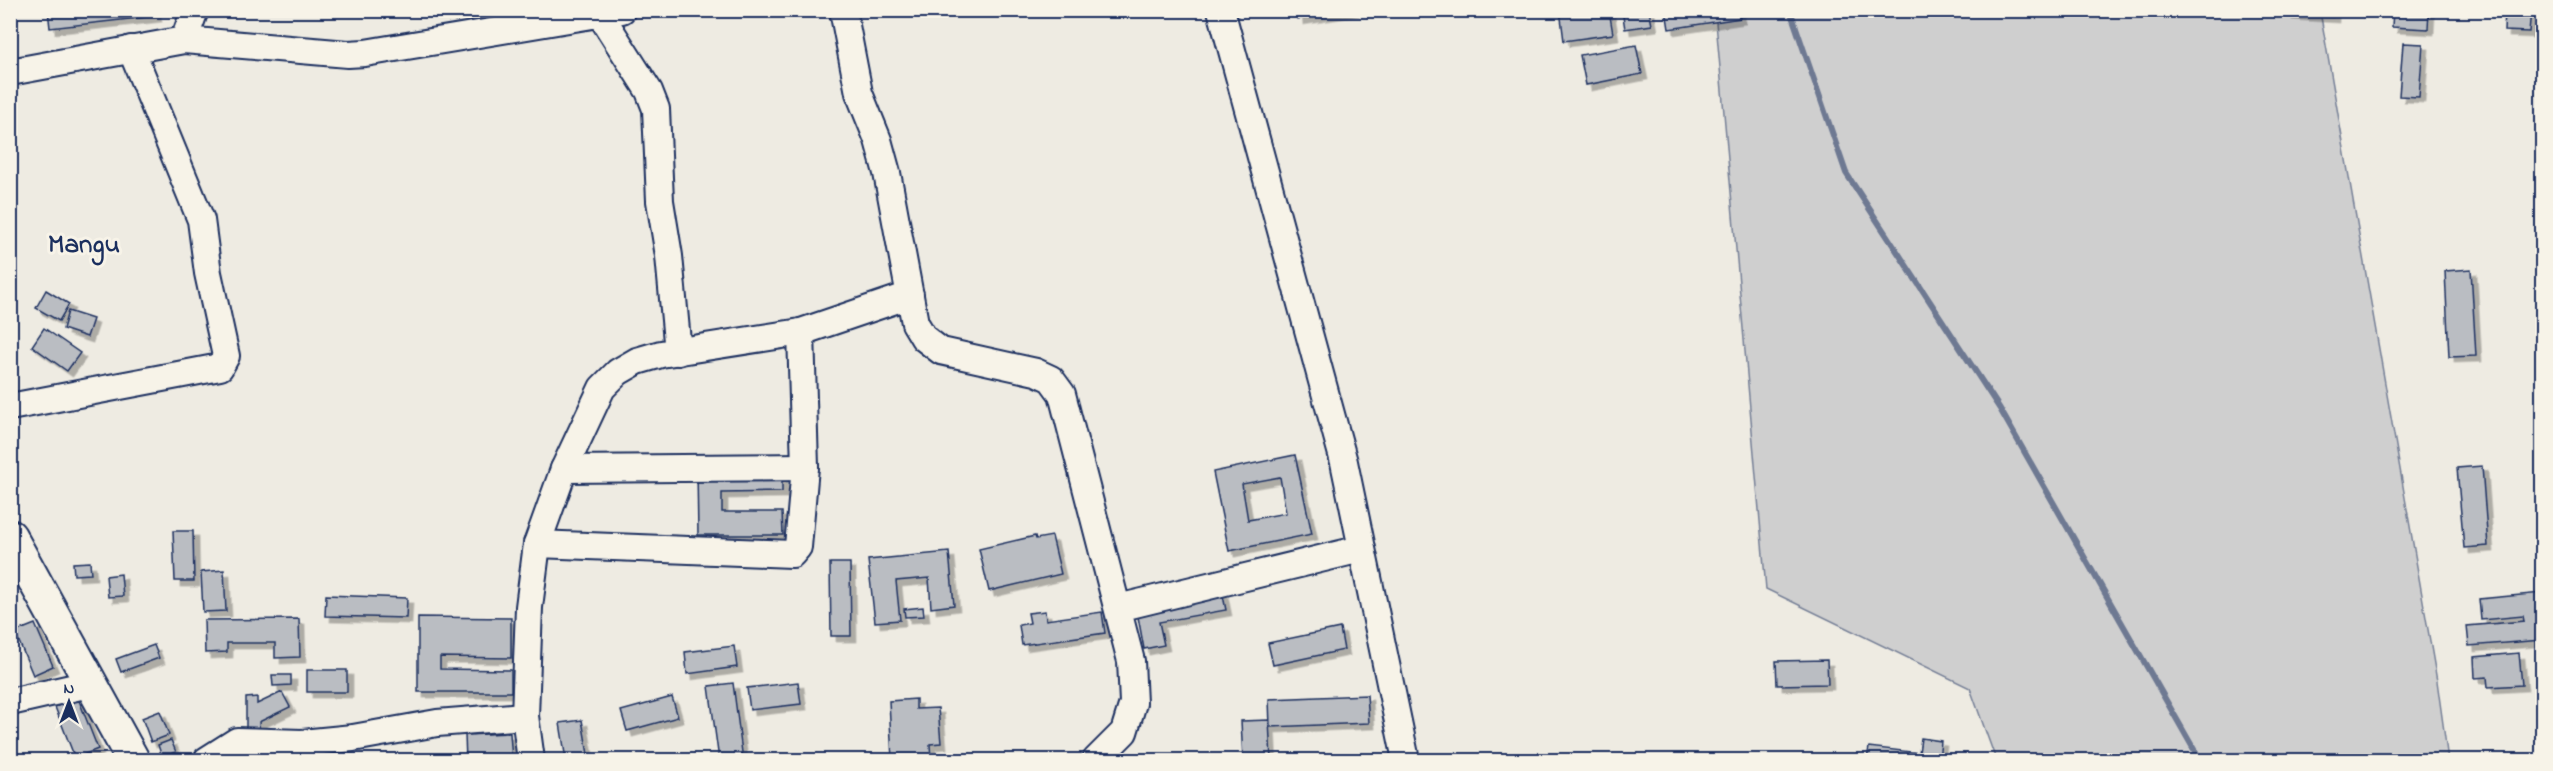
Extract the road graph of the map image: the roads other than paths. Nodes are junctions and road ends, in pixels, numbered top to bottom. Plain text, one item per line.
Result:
1 (195, 10) edge
2 (843, 10) edge
3 (1221, 10) edge
4 (611, 12) edge
5 (184, 40) junction
6 (131, 50) junction
7 (10, 72) edge
8 (910, 295) junction
9 (801, 332) junction
10 (678, 352) junction
11 (10, 407) edge
12 (805, 466) junction
13 (564, 469) junction
14 (10, 536) edge
15 (537, 544) junction
16 (1361, 549) junction
17 (1118, 608) junction
18 (89, 684) junction
19 (10, 702) edge
20 (525, 716) junction
21 (133, 760) edge
22 (207, 760) edge
23 (531, 760) edge
24 (1096, 760) edge
25 (1406, 760) edge

1 - 5 street
2 - 8 street
3 - 16 street
4 - 5 street
4 - 10 street
5 - 6 street
6 - 7 street
6 - 11 street
8 - 9 street
8 - 17 street
9 - 10 street
9 - 12 street
10 - 13 street
12 - 13 street
12 - 15 street
13 - 15 street
14 - 18 street
15 - 20 street
16 - 17 street
16 - 25 street
17 - 24 street
18 - 19 street
18 - 21 street
20 - 22 street
20 - 23 street

